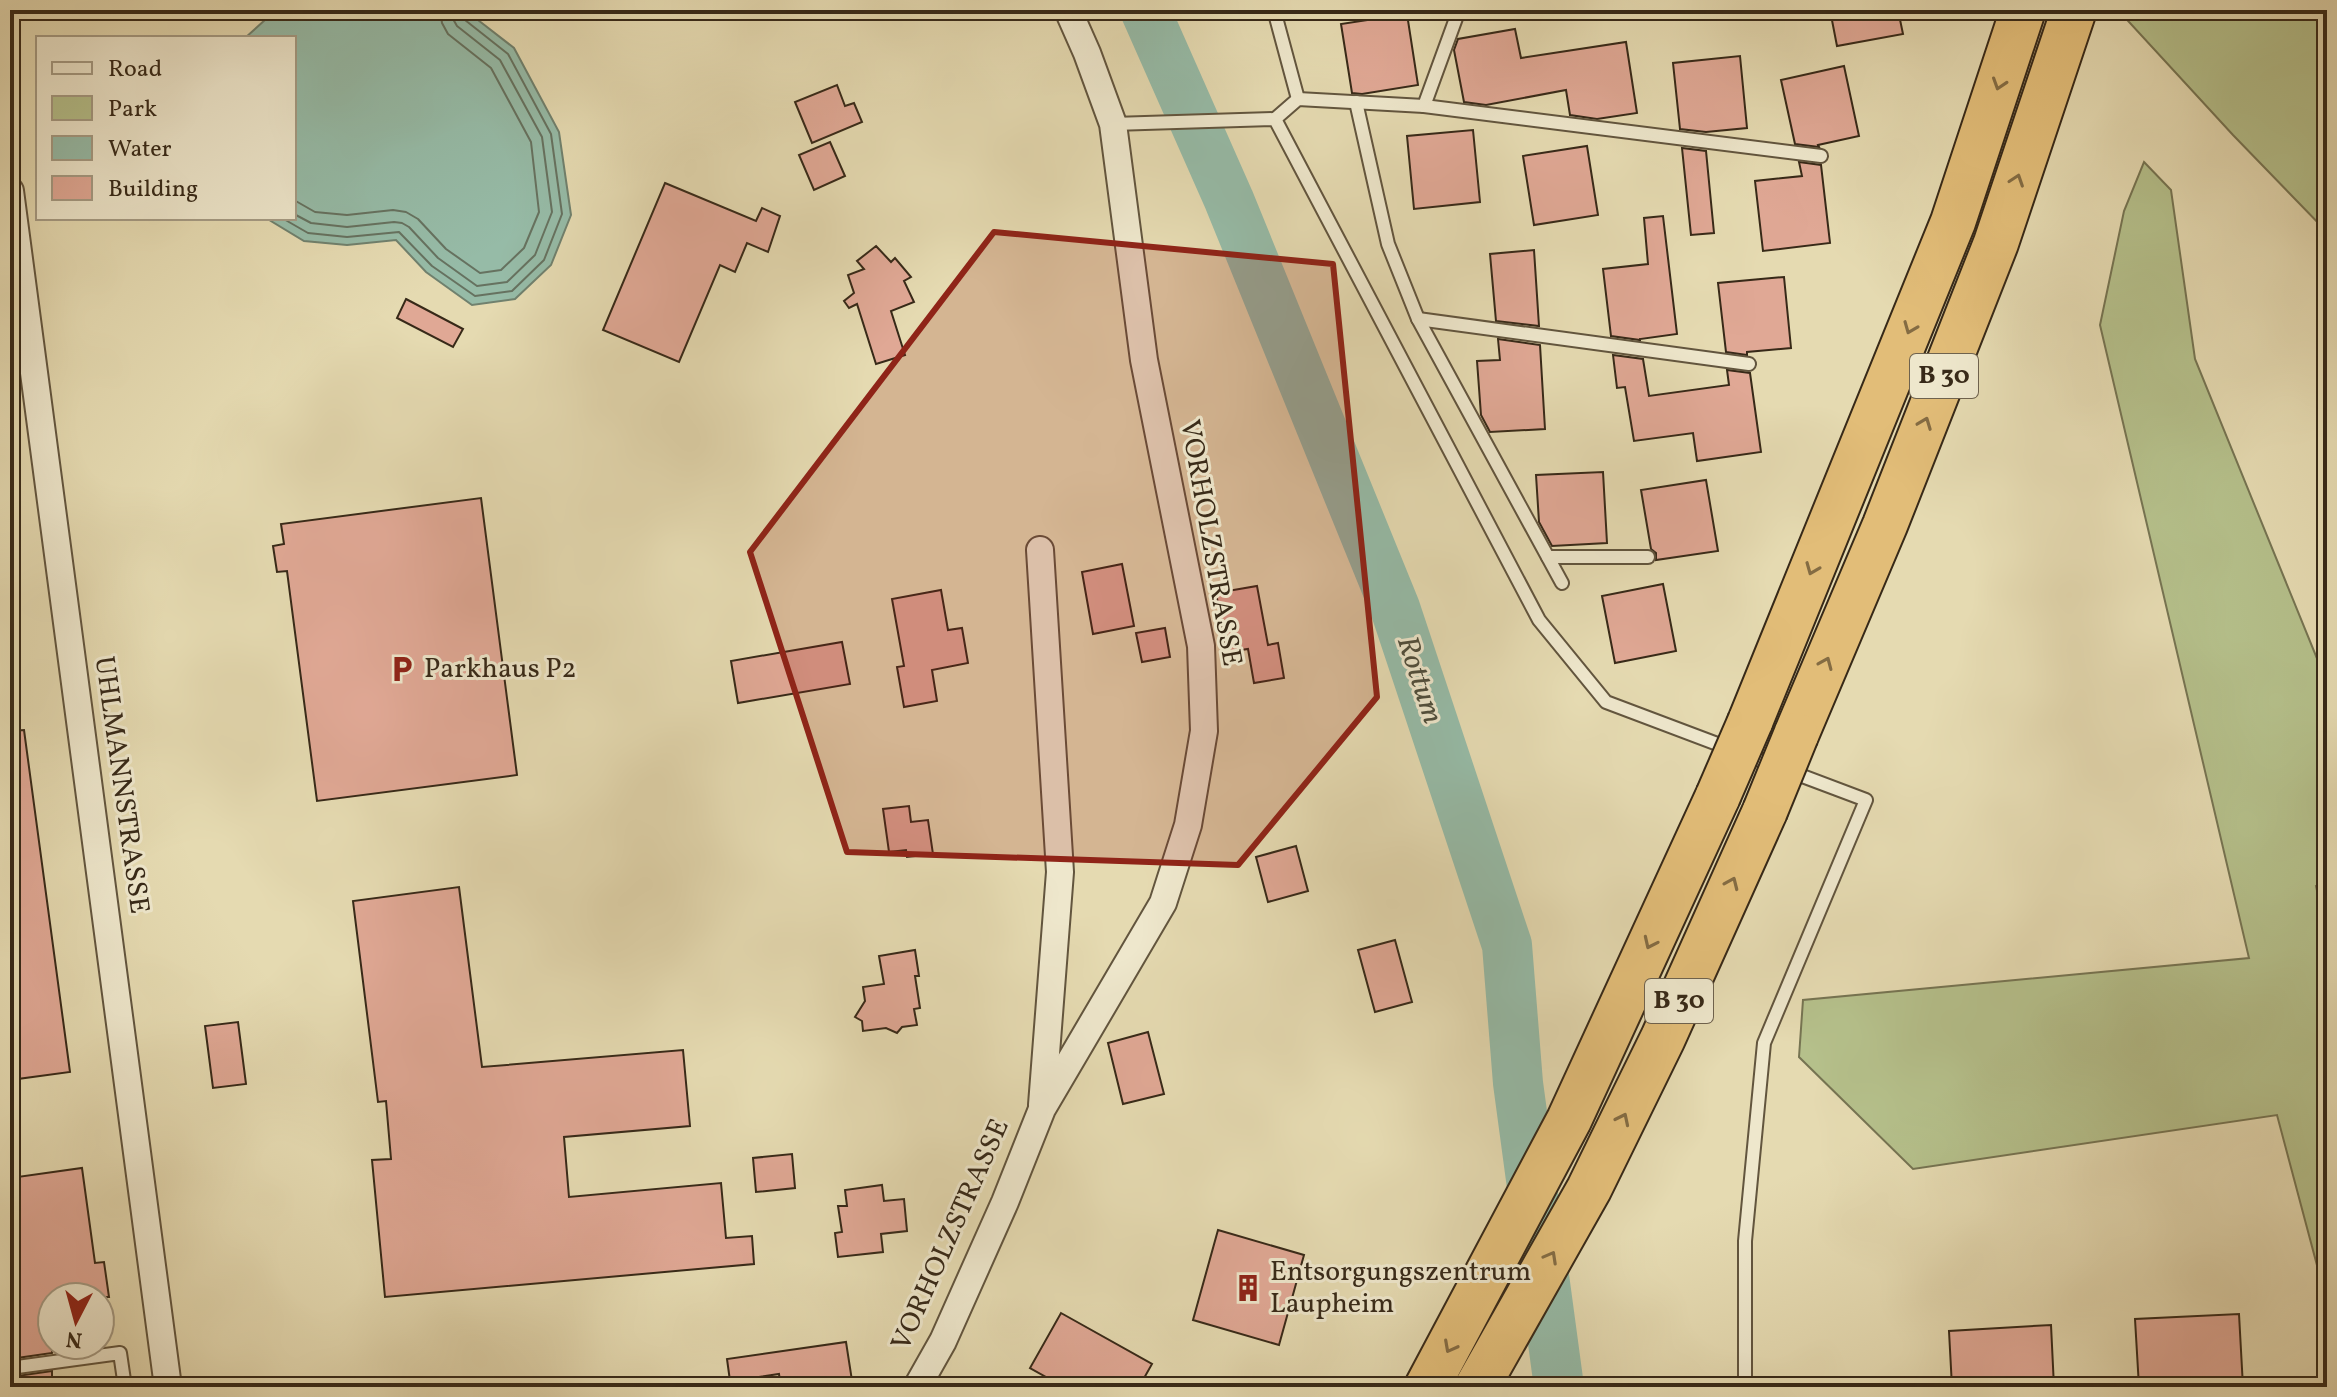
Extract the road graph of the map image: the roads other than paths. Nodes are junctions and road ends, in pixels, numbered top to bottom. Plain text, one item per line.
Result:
1 (1068, 10) edge
2 (1274, 10) edge
3 (1459, 10) edge
4 (2023, 10) edge
5 (2074, 10) edge
6 (1298, 99) junction
7 (1356, 102) junction
8 (1424, 106) junction
9 (1275, 119) junction
10 (1113, 124) junction
11 (1821, 156) dead end
12 (10, 191) edge
13 (1418, 319) junction
14 (1749, 364) dead end
15 (1040, 550) dead end
16 (1548, 557) junction
17 (1648, 557) dead end
18 (1562, 583) dead end
19 (1042, 1109) junction
20 (10, 1368) edge
21 (125, 1387) edge
22 (168, 1387) edge
23 (917, 1387) edge
24 (1427, 1387) edge
25 (1477, 1387) edge
26 (1745, 1387) edge

1 - 10 street, VORHOLZSTRASSE
2 - 6 lane
3 - 8 lane
4 -> 24 highway, B 30, bridge
25 -> 5 highway, B 30, bridge
6 - 7 lane
6 - 9 lane
7 - 8 lane
7 - 13 lane
8 - 11 lane
9 - 10 lane
9 - 26 lane
10 - 19 street, VORHOLZSTRASSE
12 - 22 street, UHLMANNSTRASSE
13 - 14 lane
13 - 16 lane
15 - 19 street, VORHOLZSTRASSE
16 - 17 lane
16 - 18 lane
19 - 23 street, VORHOLZSTRASSE
20 - 21 lane

